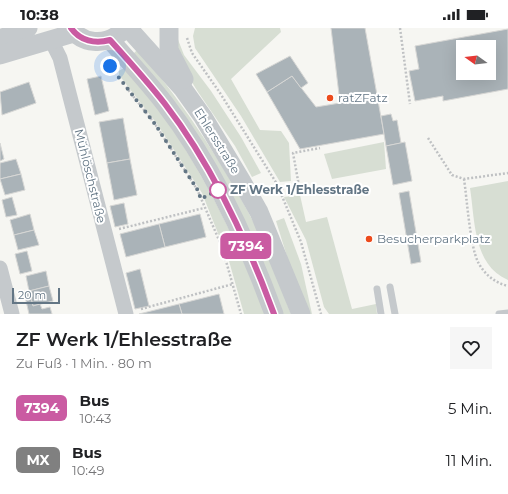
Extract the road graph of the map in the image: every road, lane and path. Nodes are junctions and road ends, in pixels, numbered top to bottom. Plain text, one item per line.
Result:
1 (28, 28) edge
2 (128, 28) edge
3 (400, 28) edge
4 (177, 30) edge
5 (72, 31) edge
6 (117, 34) edge
7 (0, 39) edge
8 (51, 40) junction
9 (0, 55) edge
10 (124, 83) dead end
11 (410, 104) dead end
12 (428, 138) dead end
13 (320, 148) dead end
14 (508, 173) edge
15 (464, 179) junction
16 (303, 185) dead end
17 (299, 186) junction
18 (278, 189) junction
19 (253, 201) junction
20 (204, 208) junction
21 (104, 233) junction
22 (0, 268) edge
23 (233, 284) junction
24 (508, 286) edge
25 (390, 287) dead end
26 (377, 289) dead end
27 (508, 313) edge
28 (12, 314) edge
29 (126, 314) edge
30 (241, 314) edge
31 (274, 314) edge
32 (301, 314) edge
33 (321, 314) edge
34 (381, 314) edge
35 (395, 314) edge
36 (499, 314) edge

1 - 7 street
2 - 19 street, Ehlersstraße
3 - 11 path
4 - 18 path
4 - 19 street
5 - 6 street
5 - 8 street
6 - 31 street, Ehlersstraße
8 - 9 street
8 - 21 street, Mühlöschstraße
10 - 20 path
12 - 15 path
13 - 17 path
14 - 15 path
15 - 24 path
16 - 17 path
17 - 18 path
18 - 33 path
19 - 32 street, Ehlersstraße
20 - 21 path
20 - 23 path
21 - 29 street, Mühlöschstraße
22 - 28 street
23 - 29 path
23 - 30 path
25 - 35 lane
26 - 34 lane
27 - 36 lane

